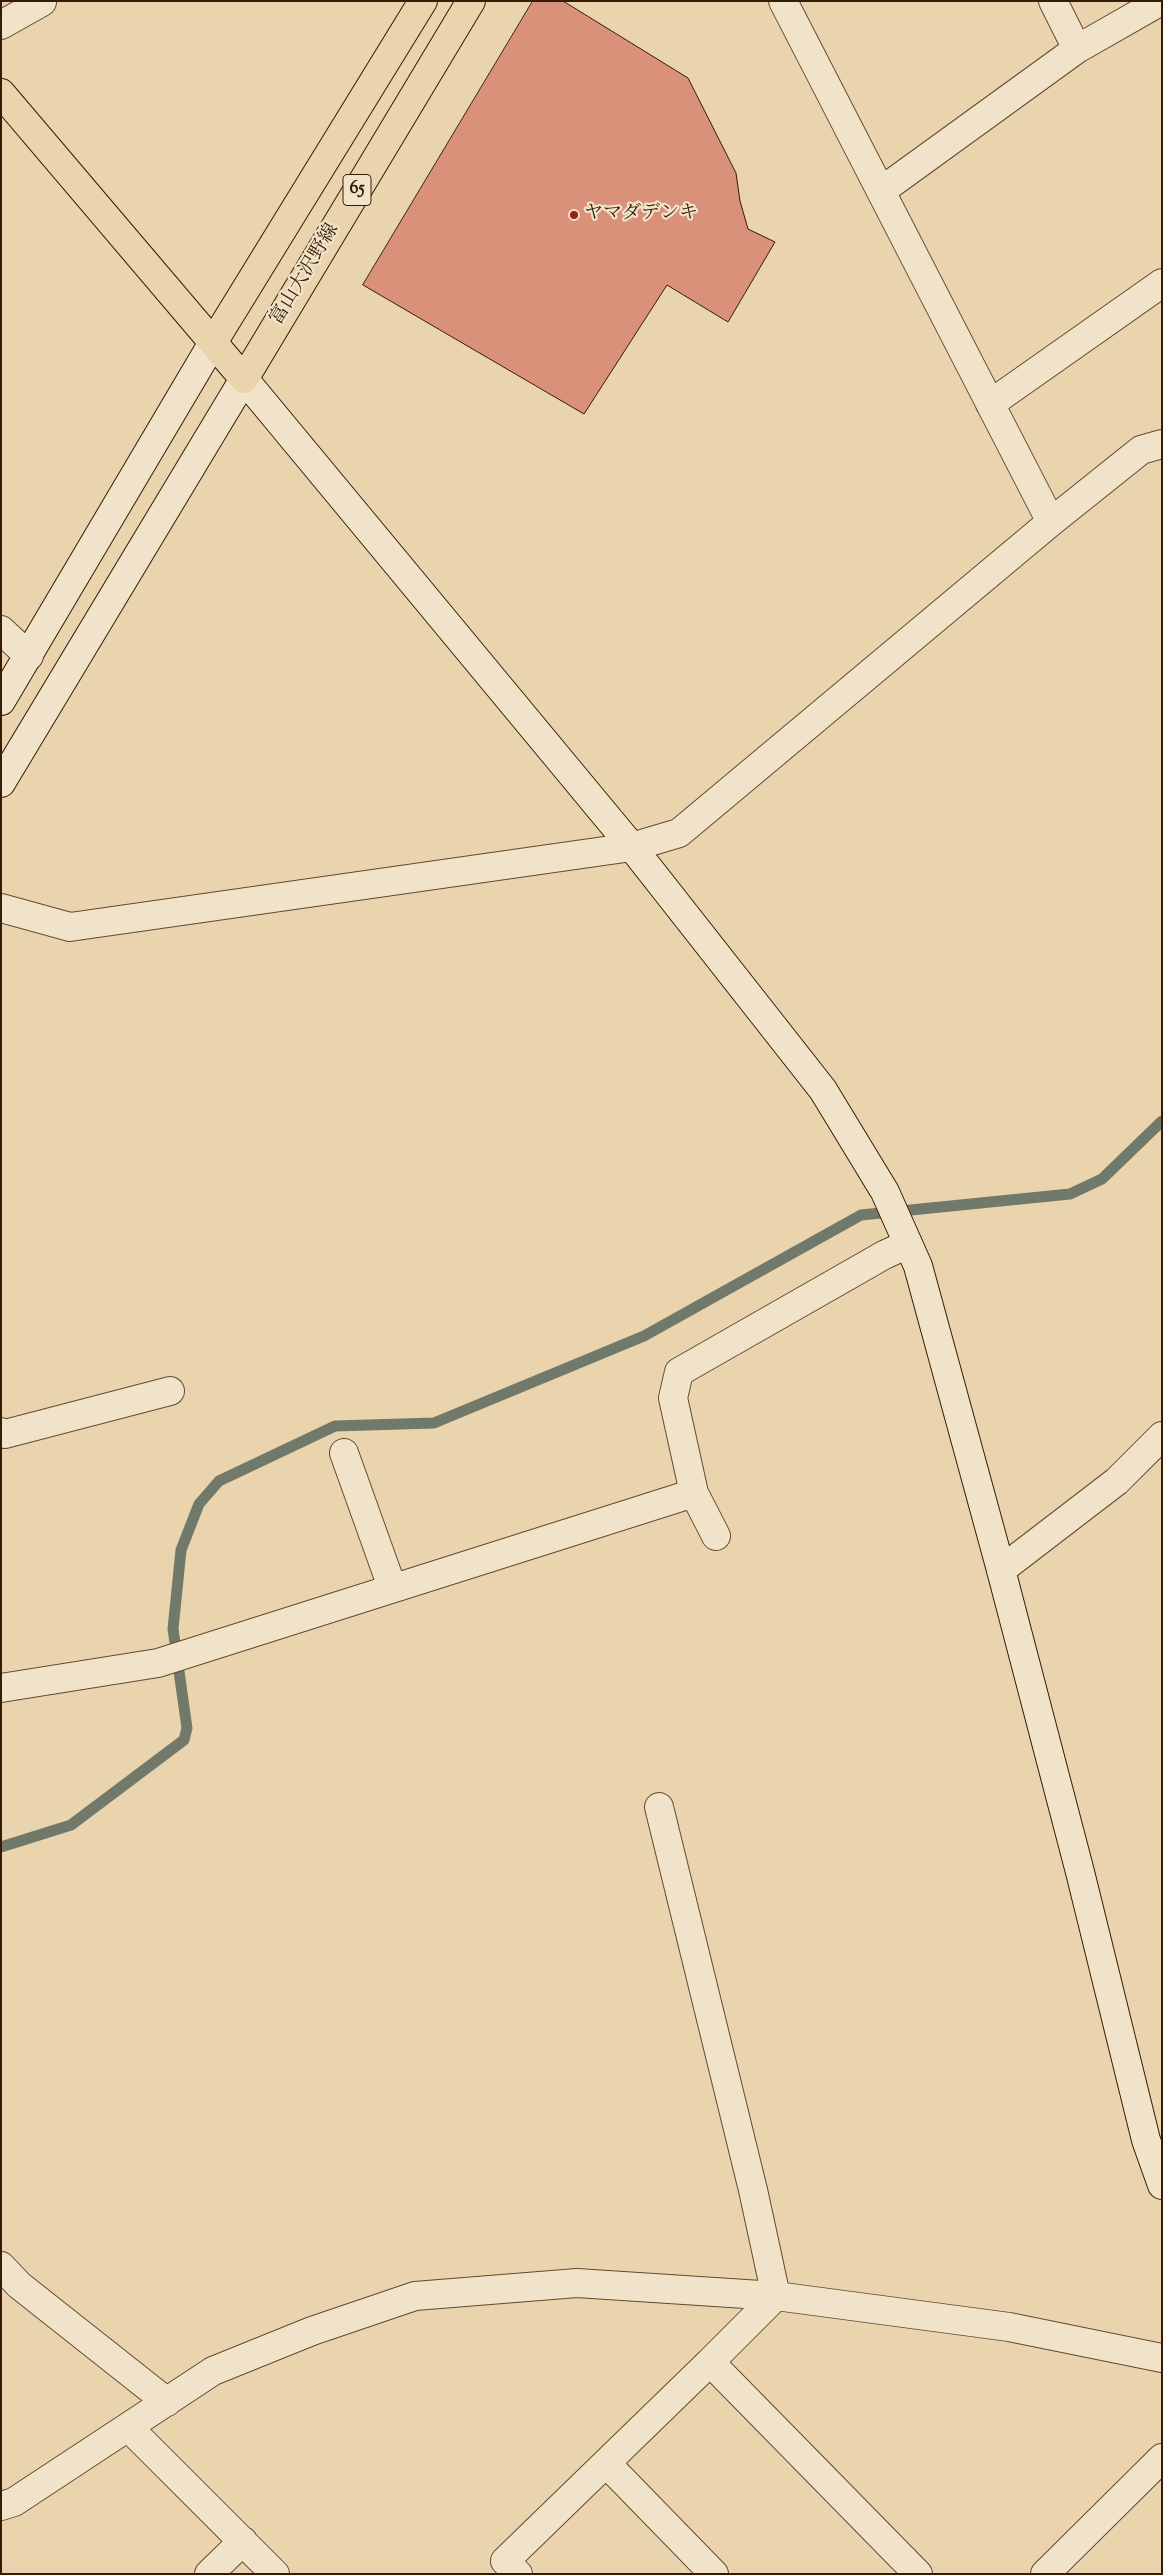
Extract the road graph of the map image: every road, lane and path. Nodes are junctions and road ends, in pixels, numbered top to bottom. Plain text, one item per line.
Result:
1 (423, 1) edge
2 (471, 1) edge
3 (783, 1) edge
4 (1053, 1) edge
5 (1161, 1) edge
6 (44, 2) edge
7 (1, 25) edge
8 (1077, 49) junction
9 (1, 93) edge
10 (881, 191) junction
11 (1162, 283) edge
12 (214, 341) junction
13 (244, 379) junction
14 (990, 404) junction
15 (1162, 444) edge
16 (1051, 522) junction
17 (1, 630) edge
18 (29, 656) junction
19 (1, 701) edge
20 (1, 782) edge
21 (632, 847) junction
22 (1, 908) edge
23 (908, 1244) junction
24 (170, 1391) dead end
25 (1, 1432) edge
26 (1162, 1436) edge
27 (344, 1452) dead end
28 (694, 1493) junction
29 (716, 1536) dead end
30 (1001, 1570) junction
31 (392, 1588) junction
32 (1, 1688) edge
33 (658, 1806) dead end
34 (1154, 2138) edge
35 (1162, 2185) edge
36 (1, 2266) edge
37 (776, 2296) junction
38 (1162, 2358) edge
39 (710, 2362) junction
40 (167, 2402) junction
41 (129, 2428) junction
42 (1162, 2458) edge
43 (606, 2463) junction
44 (1, 2506) edge
45 (242, 2541) junction
46 (209, 2574) edge
47 (275, 2574) edge
48 (518, 2574) edge
49 (714, 2574) edge
50 (918, 2574) edge
51 (1045, 2574) edge

1 - 12 main road, 65
2 - 13 main road, 富山大沢野線 / 65
3 - 10 street
4 - 8 street
5 - 8 street
6 - 7 street
8 - 10 street
9 - 12 main road
10 - 14 street
11 - 14 street
12 - 13 main road
12 - 18 street
13 - 20 street
13 - 21 street
14 - 16 street
15 - 16 street
16 - 21 street
17 - 18 street
18 - 19 street
21 - 22 street
21 - 23 street
23 - 28 street
23 - 30 street
24 - 25 street
26 - 30 street
27 - 31 street
28 - 29 street
28 - 31 street
30 - 34 street
31 - 32 street
33 - 37 street
34 - 35 street
36 - 40 street
37 - 38 street
37 - 39 street
37 - 40 street
39 - 43 street
39 - 50 street
40 - 41 street
41 - 44 street
41 - 45 street
42 - 51 street
43 - 48 street
43 - 49 street
45 - 46 street
45 - 47 street

